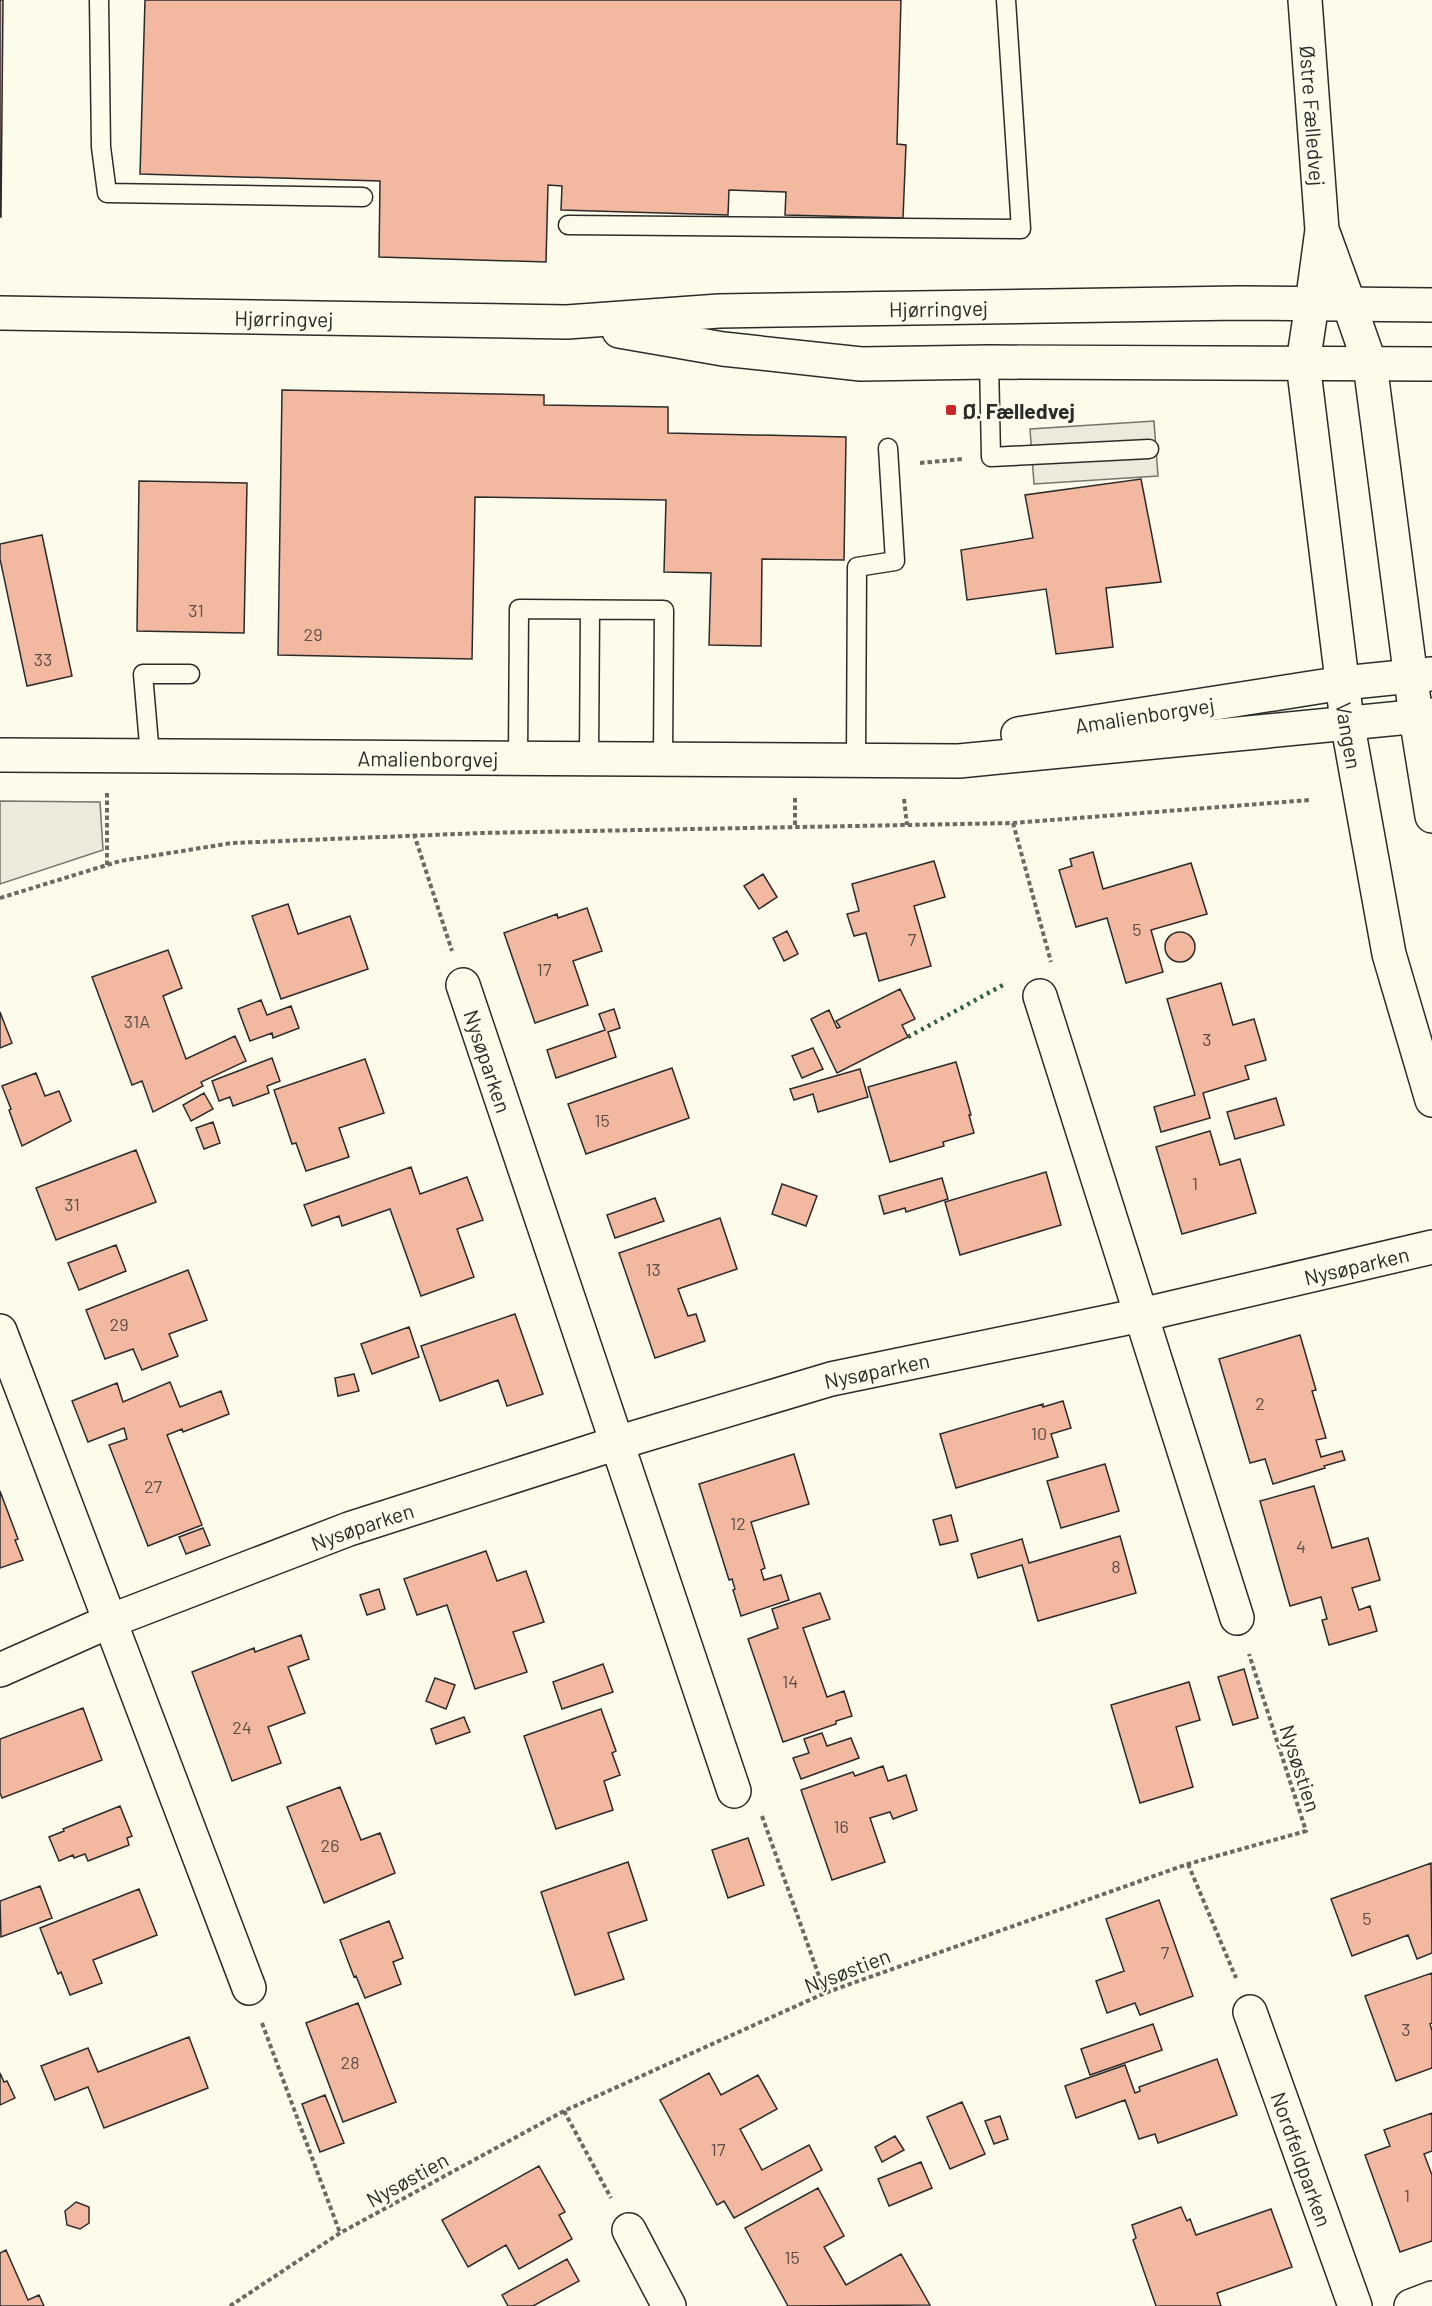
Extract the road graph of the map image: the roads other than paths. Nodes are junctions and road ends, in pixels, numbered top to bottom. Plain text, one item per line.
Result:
1 (99, 0) edge
2 (1006, 0) edge
3 (1305, 0) edge
4 (363, 197) dead end
5 (568, 225) dead end
6 (1322, 230) junction
7 (1312, 304) junction
8 (1349, 304) junction
9 (1432, 305) edge
10 (0, 313) edge
11 (567, 322) junction
12 (989, 362) junction
13 (1303, 363) junction
14 (1370, 364) junction
15 (1432, 364) edge
16 (1149, 449) dead end
17 (889, 457) road end
18 (590, 610) junction
19 (190, 674) dead end
20 (1421, 675) edge
21 (1343, 683) junction
22 (1424, 716) edge
23 (1347, 721) junction
24 (0, 755) edge
25 (150, 756) junction
26 (518, 758) junction
27 (589, 758) junction
28 (663, 758) junction
29 (856, 759) junction
30 (1432, 816) edge
31 (464, 985) road end
32 (1040, 996) road end
33 (1432, 1101) edge
34 (1432, 1247) edge
35 (1141, 1315) junction
36 (0, 1331) edge
37 (617, 1443) junction
38 (1237, 1618) road end
39 (110, 1621) junction
40 (0, 1670) edge
41 (734, 1791) road end
42 (249, 1988) road end
43 (1250, 2012) road end
44 (629, 2230) road end
45 (1432, 2298) edge
46 (669, 2306) edge
47 (1355, 2306) edge
48 (1411, 2306) edge

1 - 4 lane
2 - 5 lane
3 - 6 street, Østre Fælledvej
6 - 7 street, Østre Fælledvej
6 - 8 street, Østre Fælledvej
7 - 8 street, Hjørringvej
7 - 11 street, Hjørringvej
7 - 13 street
8 - 9 street, Hjørringvej
8 - 14 street
10 - 11 street, Hjørringvej
11 - 12 street, Hjørringvej
12 - 13 street, Hjørringvej
12 - 16 lane
13 - 14 street, Hjørringvej
13 - 21 street, Vangen
14 - 15 street, Hjørringvej
14 - 20 street
17 - 29 lane
18 - 26 lane
18 - 27 lane
18 - 28 lane
19 - 25 lane
20 - 21 street, Amalienborgvej
20 - 22 street
21 - 23 street, Vangen
21 - 29 street, Amalienborgvej
22 - 23 street, Amalienborgvej
22 - 30 street
23 - 29 street, Amalienborgvej
23 - 33 street, Vangen
24 - 25 street, Amalienborgvej
25 - 26 street, Amalienborgvej
26 - 27 street, Amalienborgvej
27 - 28 street, Amalienborgvej
28 - 29 street, Amalienborgvej
31 - 37 street, Nysøparken
32 - 35 street
34 - 35 street, Nysøparken
35 - 37 street, Nysøparken
35 - 38 street
36 - 39 street
37 - 39 street, Nysøparken
37 - 41 street, Nysøparken
39 - 40 street, Nysøparken
39 - 42 street
43 - 47 street, Nordfeldparken
44 - 46 street
45 - 48 street

